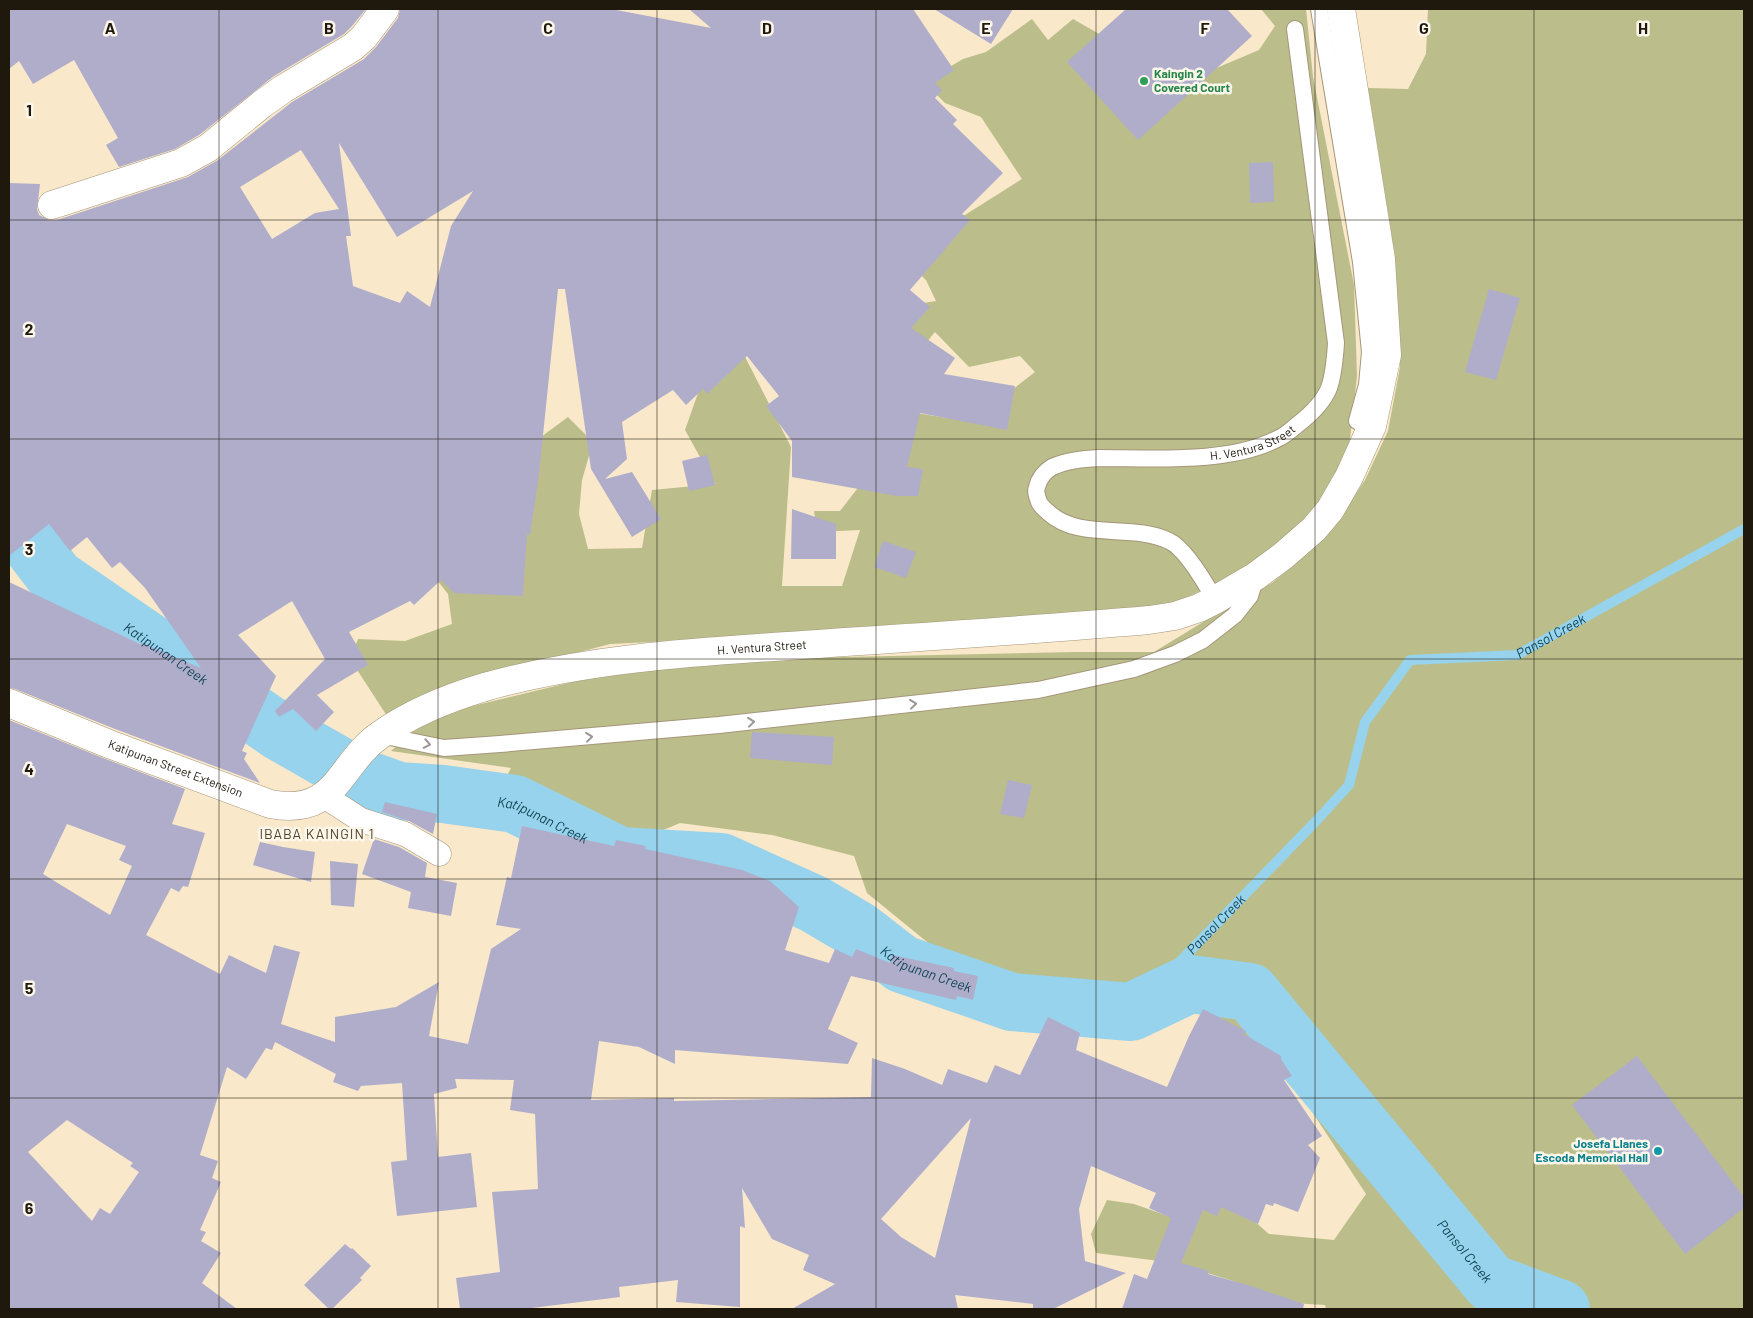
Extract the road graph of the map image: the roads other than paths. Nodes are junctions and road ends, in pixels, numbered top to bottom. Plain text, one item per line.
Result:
1 (385, 9) edge
2 (1319, 9) edge
3 (1342, 9) edge
4 (1295, 29) dead end
5 (52, 205) dead end
6 (1357, 421) dead end
7 (1256, 576) junction
8 (1215, 600) junction
9 (9, 704) edge
10 (372, 742) junction
11 (332, 789) junction
12 (438, 854) dead end

1 - 5 street
2 - 6 lane
3 - 7 street, H. Ventura Street
4 - 8 lane, H. Ventura Street
7 - 8 street, H. Ventura Street
10 -> 7 lane
8 - 10 street, H. Ventura Street
9 - 11 street, Katipunan Street Extension
10 - 11 street, H. Ventura Street
11 - 12 street

